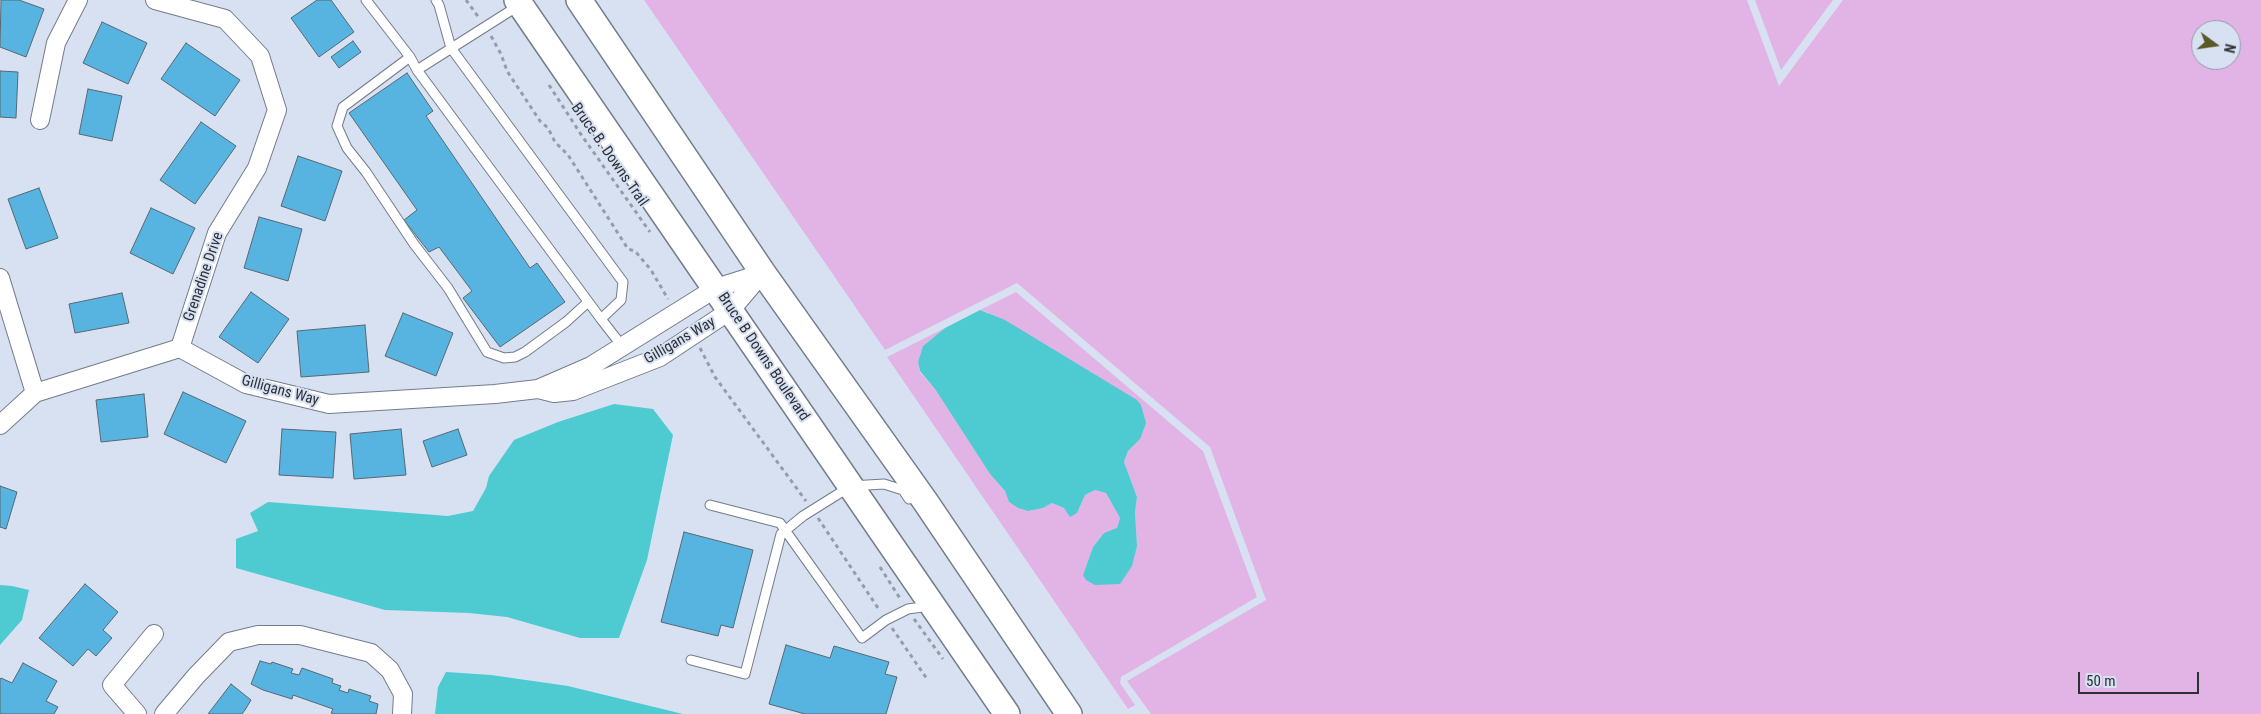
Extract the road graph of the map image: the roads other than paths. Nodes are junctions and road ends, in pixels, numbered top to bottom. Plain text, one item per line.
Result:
1 (78, 0) edge
2 (155, 0) edge
3 (366, 0) edge
4 (436, 0) edge
5 (580, 0) edge
6 (519, 2) edge
7 (451, 48) junction
8 (410, 57) junction
9 (417, 70) junction
10 (40, 120) dead end
11 (763, 273) junction
12 (0, 278) edge
13 (716, 288) junction
14 (588, 302) junction
15 (731, 310) junction
16 (601, 319) junction
17 (622, 346) junction
18 (180, 348) junction
19 (538, 389) junction
20 (35, 393) junction
21 (0, 425) edge
22 (851, 486) junction
23 (710, 505) dead end
24 (914, 506) dead end
25 (785, 530) junction
26 (932, 606) junction
27 (154, 634) dead end
28 (691, 660) dead end
29 (137, 714) edge
30 (164, 714) edge
31 (402, 714) edge
32 (1007, 714) edge
33 (1069, 714) edge

1 - 10 street
2 - 18 street, Grenadine Drive
3 - 8 lane
4 - 7 lane
5 - 11 main road
6 - 7 lane
6 - 13 main road, Bruce B Downs Boulevard
7 - 9 lane
7 - 16 lane
8 - 9 lane
8 - 14 lane
9 - 14 lane
11 - 13 street, Gilligans Way
11 - 15 street, Gilligans Way
11 - 33 main road
12 - 20 street
13 - 15 main road, Bruce B Downs Boulevard
13 - 17 street, Gilligans Way
14 - 16 lane
15 - 19 street, Gilligans Way
15 - 22 main road, Bruce B Downs Boulevard
16 - 17 lane
17 - 19 street, Gilligans Way
18 - 19 street, Gilligans Way
18 - 20 street
20 - 21 street
22 - 24 lane
22 - 25 lane
22 - 26 main road, Bruce B Downs Boulevard
23 - 25 lane
25 - 26 lane
25 - 28 lane
26 - 32 main road, Bruce B Downs Boulevard
27 - 29 street
30 - 31 street

